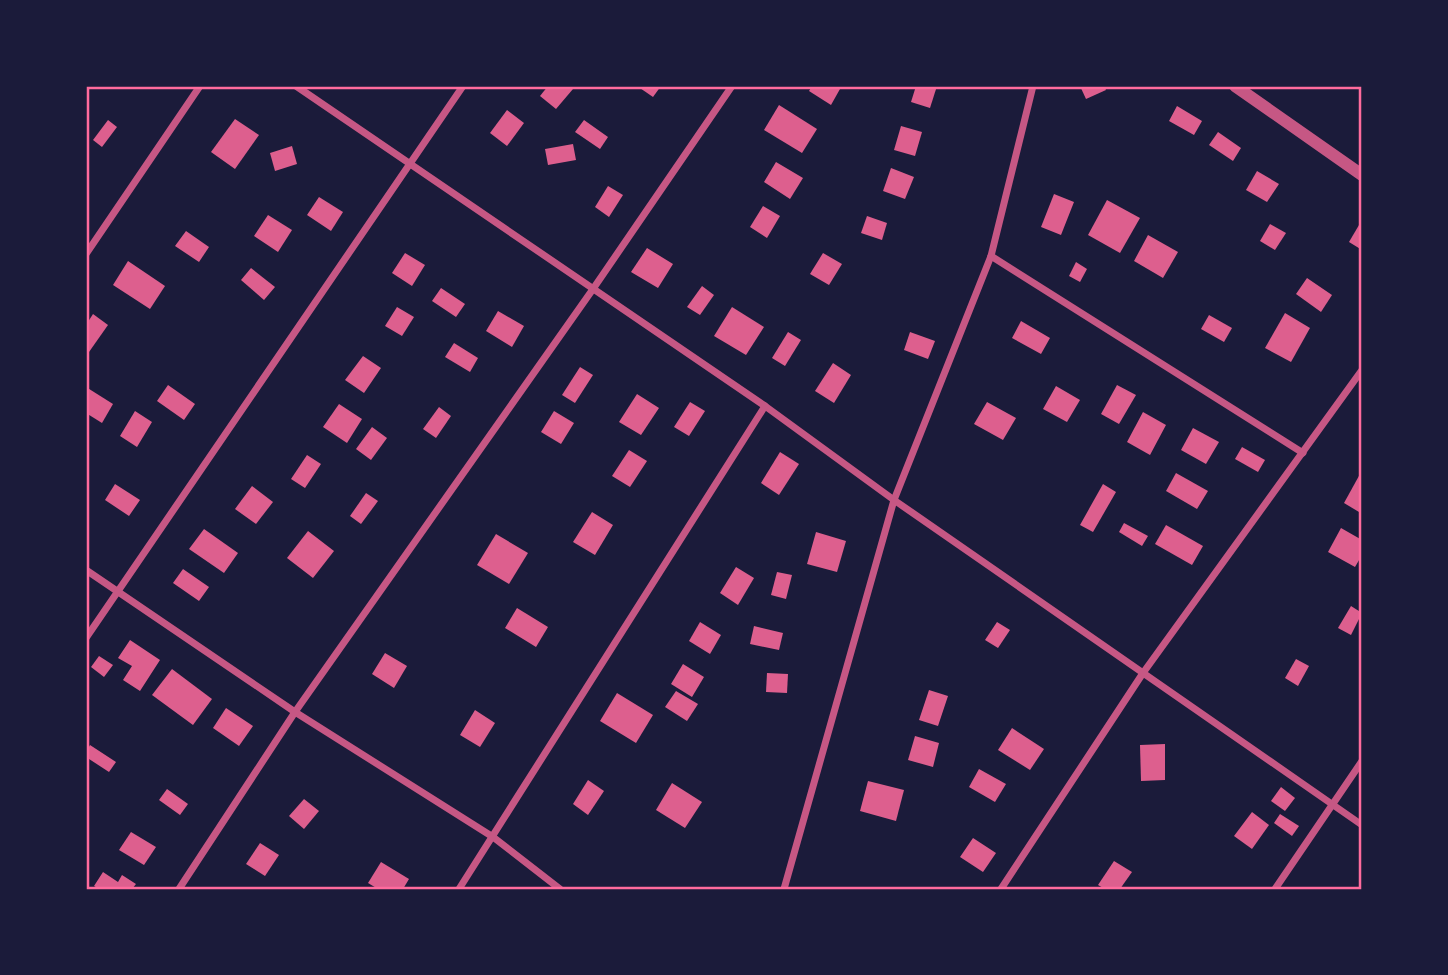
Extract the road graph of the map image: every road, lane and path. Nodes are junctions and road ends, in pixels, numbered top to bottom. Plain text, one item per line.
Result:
1 (200, 86) edge
2 (296, 86) edge
3 (463, 86) edge
4 (732, 86) edge
5 (1032, 86) edge
6 (1235, 86) edge
7 (408, 164) junction
8 (1362, 175) edge
9 (86, 254) edge
10 (991, 257) junction
11 (593, 289) junction
12 (1362, 370) edge
13 (765, 406) junction
14 (1303, 453) junction
15 (894, 500) junction
16 (86, 570) edge
17 (116, 591) junction
18 (86, 638) edge
19 (1143, 673) junction
20 (295, 712) junction
21 (1362, 761) edge
22 (1334, 804) junction
23 (1362, 825) edge
24 (493, 837) junction
25 (179, 889) edge
26 (459, 889) edge
27 (561, 889) edge
28 (785, 889) edge
29 (1001, 889) edge
30 (1275, 889) edge

1 - 9 street
2 - 7 street
3 - 7 street
4 - 11 street
5 - 10 street
6 - 8 street
7 - 11 street
7 - 17 street
10 - 14 street
10 - 15 street
11 - 13 street
11 - 20 street
12 - 14 street
13 - 15 street
13 - 24 street
14 - 19 street
15 - 19 street
15 - 28 street
16 - 17 street
17 - 18 street
17 - 20 street
19 - 22 street
19 - 29 street
20 - 24 street
20 - 25 street
21 - 22 street
22 - 23 street
22 - 30 street
24 - 26 street
24 - 27 street

